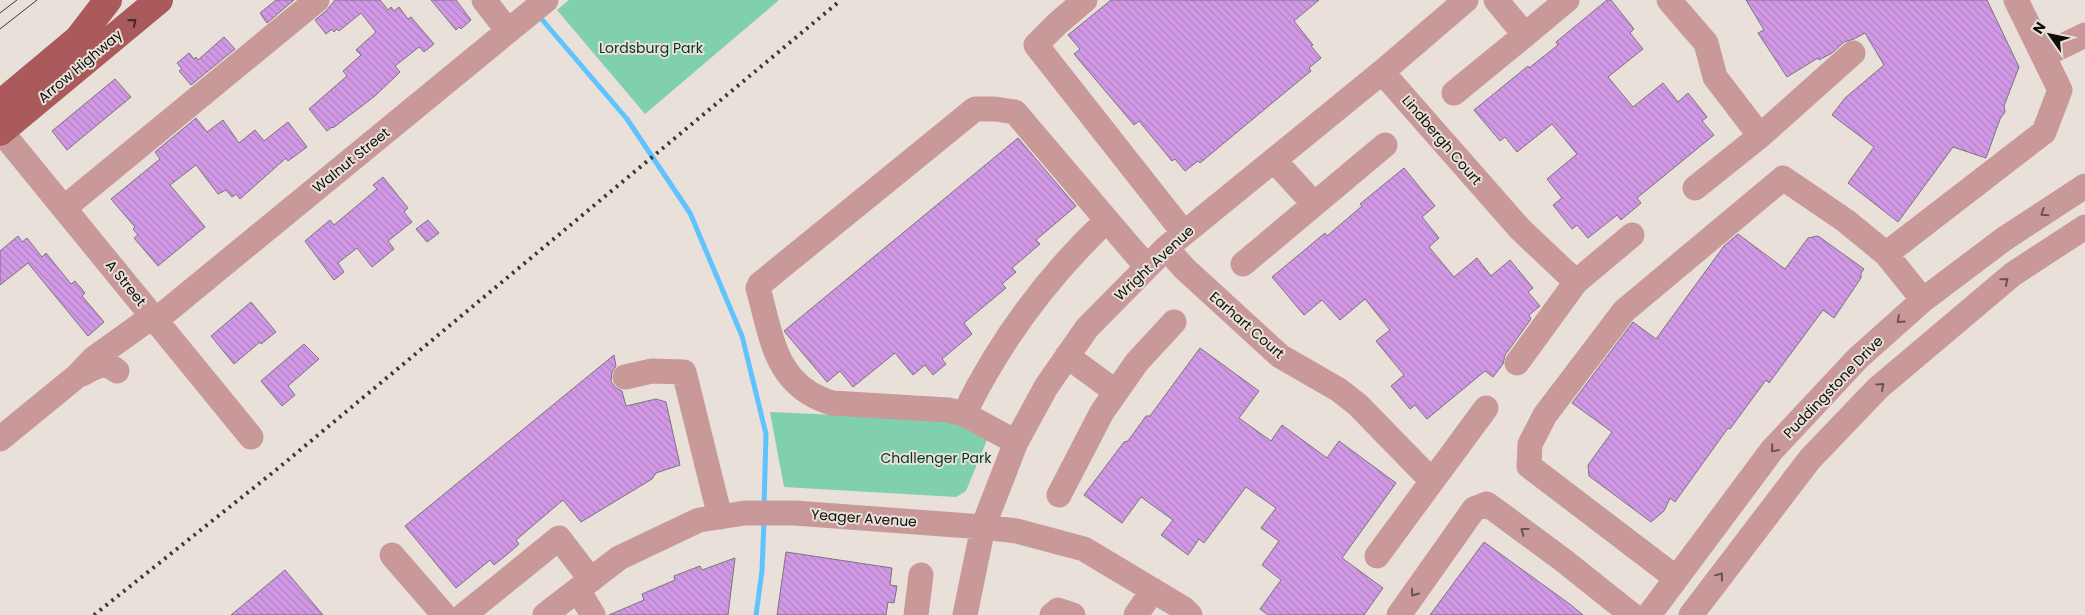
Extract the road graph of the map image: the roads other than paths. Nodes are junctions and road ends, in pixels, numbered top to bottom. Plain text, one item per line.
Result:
1 (100, 0) edge
2 (108, 0) edge
3 (159, 0) edge
4 (317, 0) edge
5 (484, 0) edge
6 (1085, 0) edge
7 (1466, 0) edge
8 (1496, 0) edge
9 (1568, 0) edge
10 (1669, 0) edge
11 (2016, 0) edge
12 (529, 14) edge
13 (1525, 35) junction
14 (2085, 36) edge
15 (1853, 53) dead end
16 (2044, 55) junction
17 (1382, 72) junction
18 (0, 87) edge
19 (1454, 93) dead end
20 (0, 131) edge
21 (1760, 136) junction
22 (1384, 145) dead end
23 (1274, 160) junction
24 (2085, 186) edge
25 (1695, 188) dead end
26 (1314, 204) junction
27 (64, 208) junction
28 (1106, 221) junction
29 (2085, 227) edge
30 (1632, 235) dead end
31 (1175, 240) junction
32 (1886, 254) junction
33 (1243, 264) dead end
34 (1146, 266) junction
35 (1576, 282) junction
36 (1923, 300) junction
37 (154, 318) junction
38 (1174, 322) dead end
39 (1067, 356) junction
40 (1517, 363) dead end
41 (117, 371) dead end
42 (77, 376) junction
43 (625, 377) dead end
44 (1116, 392) junction
45 (1486, 408) dead end
46 (964, 414) junction
47 (250, 438) dead end
48 (0, 439) edge
49 (1016, 442) junction
50 (1432, 481) junction
51 (1060, 495) dead end
52 (720, 517) junction
53 (983, 527) junction
54 (392, 555) dead end
55 (1377, 556) dead end
56 (921, 576) dead end
57 (1676, 578) junction
58 (584, 585) junction
59 (1154, 590) junction
60 (444, 615) edge
61 (464, 615) edge
62 (545, 615) edge
63 (593, 615) edge
64 (916, 615) edge
65 (965, 615) edge
66 (1052, 615) edge
67 (1073, 615) edge
68 (1136, 615) edge
69 (1190, 615) edge
70 (1399, 615) edge
71 (1632, 615) edge
72 (1649, 615) edge
73 (1691, 615) edge

1 - 18 main road
2 - 20 main road
20 -> 3 main road, Arrow Highway
4 - 27 street
5 - 12 street
6 - 31 street, Earhart Court
7 - 17 street, Wright Avenue
8 - 13 street
9 - 13 street
10 - 21 street
11 - 16 street
12 - 37 street, Walnut Street
13 - 19 street
14 - 16 street
15 - 21 street
16 - 32 street
17 - 23 street, Wright Avenue
17 - 35 street, Lindbergh Court
20 - 27 street, A Street
21 - 25 street
22 - 26 street
23 - 26 street
23 - 31 street, Wright Avenue
24 -> 36 street, Puddingstone Drive
26 - 33 street
27 - 37 street, A Street
28 - 34 street
28 - 46 street
28 - 46 street
73 -> 29 street
30 - 35 street
31 - 34 street, Wright Avenue
31 - 50 street, Earhart Court
32 - 36 street
32 - 57 street
34 - 39 street, Wright Avenue
35 - 40 street
36 -> 57 street, Puddingstone Drive
37 - 42 street, Walnut Street
37 - 47 street, A Street
38 - 44 street
39 - 44 street
39 - 49 street, Wright Avenue
41 - 42 street
42 - 48 street
43 - 52 street
44 - 51 street
45 - 50 street
46 - 49 street
49 - 53 street, Wright Avenue
50 - 55 street
52 - 53 street, Yeager Avenue
52 - 58 street, Yeager Avenue
53 - 59 street, Yeager Avenue
53 - 65 street, Wright Avenue
54 - 60 street
56 - 64 street
57 - 72 street, Puddingstone Drive
58 - 61 street
58 - 62 street, Yeager Avenue
58 - 63 street
59 - 68 street
59 - 69 street, Yeager Avenue
66 - 67 street
71 -> 70 street

